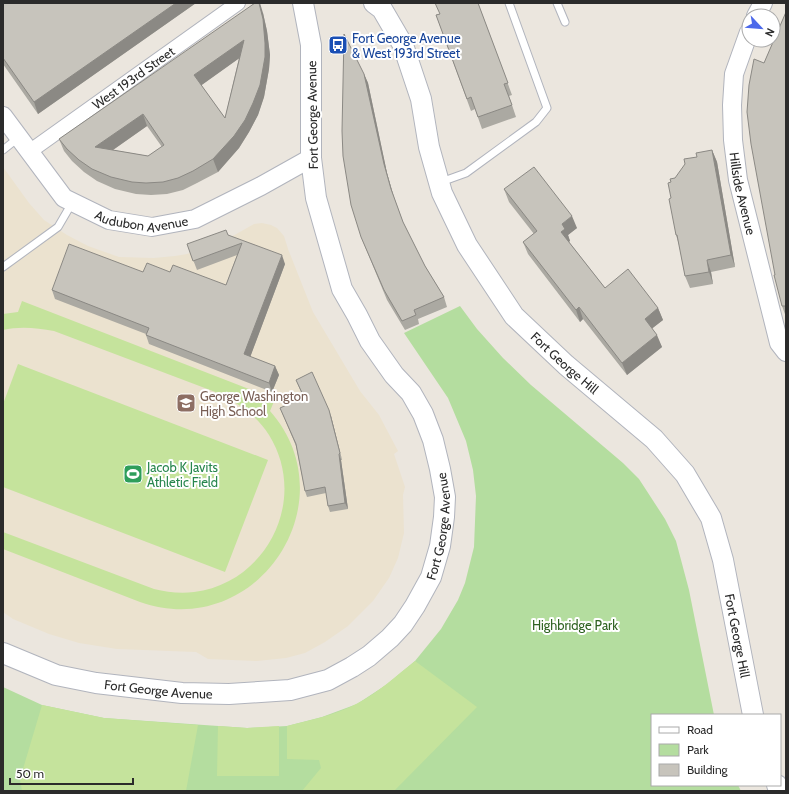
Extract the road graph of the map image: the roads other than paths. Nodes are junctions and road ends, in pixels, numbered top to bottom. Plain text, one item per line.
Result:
1 (238, 3) edge
2 (303, 3) edge
3 (509, 3) edge
4 (558, 3) edge
5 (382, 5) edge
6 (565, 22) dead end
7 (743, 48) edge
8 (3, 116) edge
9 (18, 137) junction
10 (3, 150) edge
11 (29, 152) junction
12 (311, 158) junction
13 (439, 183) junction
14 (73, 202) junction
15 (3, 267) edge
16 (784, 346) edge
17 (3, 654) edge
18 (753, 714) edge

1 - 11 street, West 193rd Street
2 - 12 main road, Fort George Avenue
3 - 13 lane
4 - 6 lane
5 - 13 main road, Fort George Hill
7 - 16 street, Hillside Avenue
8 - 9 street, Audubon Avenue
9 - 10 lane
9 - 11 street, Audubon Avenue
11 - 14 street, Audubon Avenue
12 - 14 street, Audubon Avenue
12 - 17 main road, Fort George Avenue
13 - 18 main road, Fort George Hill
14 - 15 lane

